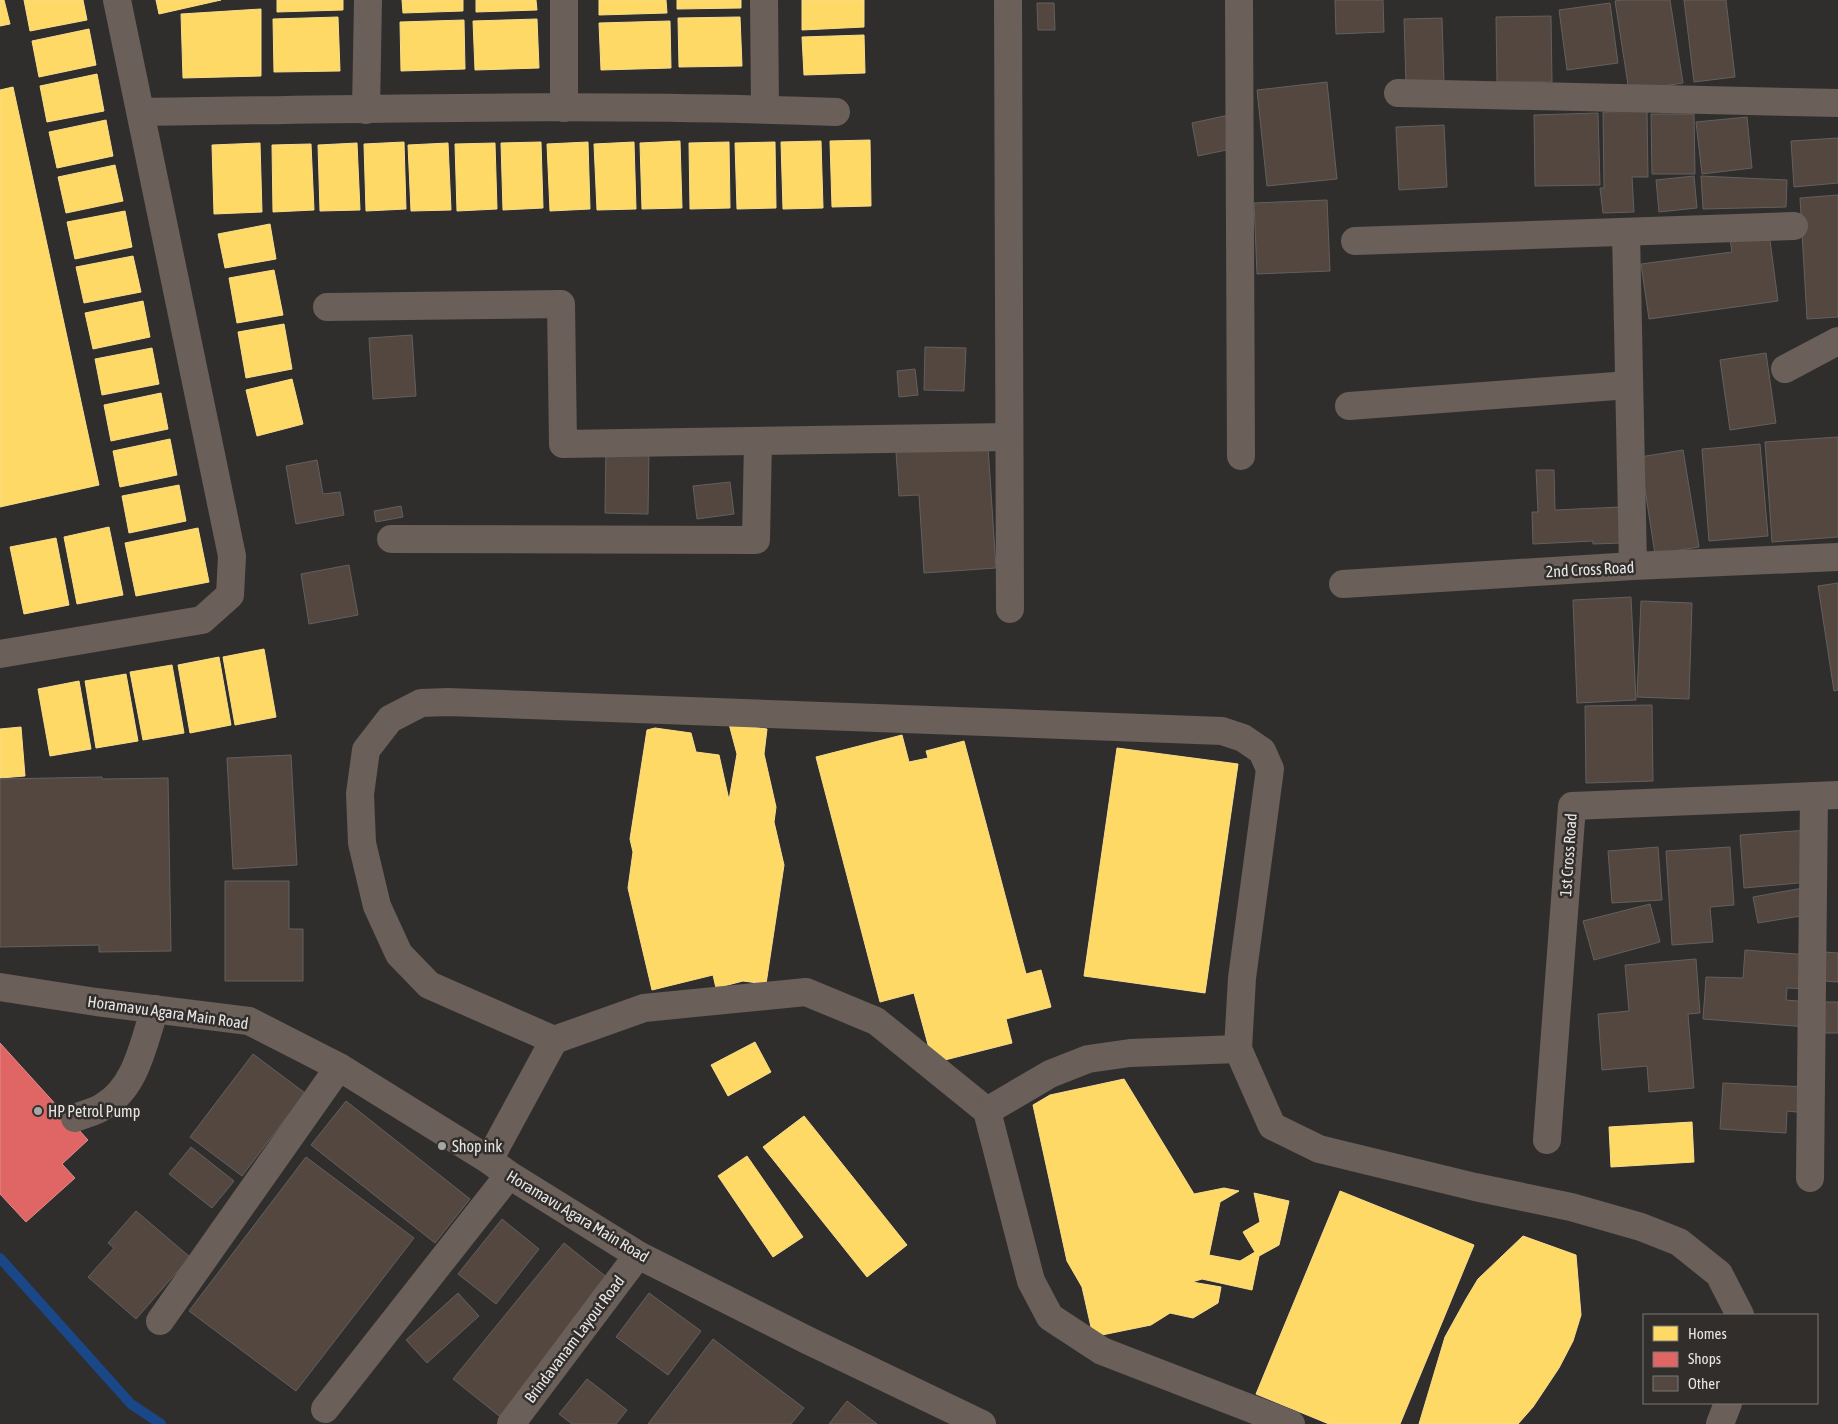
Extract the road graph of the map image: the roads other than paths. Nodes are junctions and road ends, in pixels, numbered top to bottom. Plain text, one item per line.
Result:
1 (118, 0) edge
2 (368, 0) edge
3 (564, 0) edge
4 (764, 0) edge
5 (1008, 0) edge
6 (1239, 0) edge
7 (1398, 93) dead end
8 (1838, 102) edge
9 (564, 108) junction
10 (765, 109) junction
11 (366, 110) junction
12 (141, 112) junction
13 (836, 112) dead end
14 (1794, 226) dead end
15 (1626, 232) junction
16 (1355, 241) dead end
17 (327, 307) dead end
18 (1838, 341) edge
19 (1785, 369) dead end
20 (1629, 385) junction
21 (1349, 406) dead end
22 (1009, 437) junction
23 (758, 441) junction
24 (1241, 456) dead end
25 (391, 539) dead end
26 (1838, 557) edge
27 (1633, 566) junction
28 (1343, 584) dead end
29 (1010, 610) dead end
30 (0, 654) edge
31 (1826, 795) edge
32 (0, 987) edge
33 (155, 1009) junction
34 (554, 1040) junction
35 (1238, 1049) junction
36 (339, 1067) junction
37 (987, 1111) junction
38 (75, 1118) dead end
39 (1547, 1140) dead end
40 (499, 1167) junction
41 (1810, 1178) dead end
42 (638, 1254) junction
43 (1739, 1314) edge
44 (160, 1321) dead end
45 (1728, 1404) edge
46 (325, 1409) dead end
47 (511, 1424) edge
48 (982, 1424) edge
49 (1291, 1424) edge
50 (1720, 1424) edge

1 - 12 street
2 - 11 street
3 - 9 street
4 - 10 street
5 - 22 street
6 - 24 street
7 - 8 street
9 - 10 street
9 - 11 street
10 - 13 street
11 - 12 street
12 - 30 street
14 - 15 street
15 - 16 street
15 - 20 street
17 - 23 street
18 - 19 street
20 - 21 street
20 - 27 street
22 - 23 street
22 - 29 street
23 - 25 street
26 - 27 street, 2nd Cross Road
27 - 28 street, 2nd Cross Road
31 - 39 street, 1st Cross Road
31 - 41 street
32 - 33 street, Horamavu Agara Main Road
33 - 36 street, Horamavu Agara Main Road
33 - 38 street
34 - 35 street
34 - 37 street
34 - 40 street
35 - 37 street
35 - 43 street
36 - 40 street, Horamavu Agara Main Road
36 - 44 street
37 - 49 street
40 - 42 street, Horamavu Agara Main Road
40 - 46 street
42 - 47 street, Brindavanam Layout Road
42 - 48 street, Horamavu Agara Main Road
45 - 50 street

